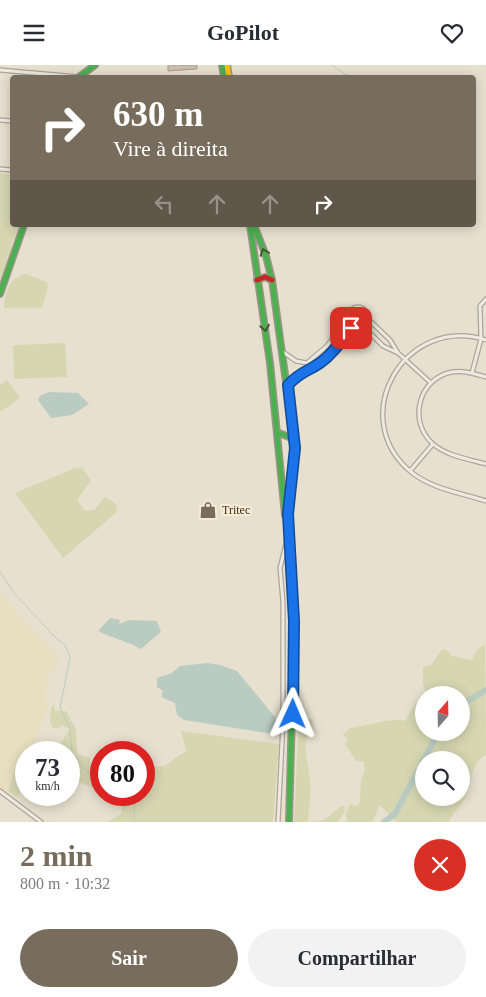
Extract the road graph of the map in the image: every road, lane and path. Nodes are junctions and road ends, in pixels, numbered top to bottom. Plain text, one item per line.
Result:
1 (95, 65) edge
2 (0, 70) edge
3 (56, 75) edge
4 (81, 75) edge
5 (23, 227) edge
6 (250, 227) edge
7 (255, 227) edge
8 (272, 279) junction
9 (257, 280) junction
10 (0, 293) edge
11 (486, 299) edge
12 (349, 317) junction
13 (367, 318) junction
14 (353, 325) junction
15 (362, 325) junction
16 (486, 334) edge
17 (481, 336) junction
18 (486, 341) edge
19 (282, 352) junction
20 (398, 353) junction
21 (405, 359) junction
22 (472, 373) junction
23 (486, 377) edge
24 (431, 383) junction
25 (288, 385) junction
26 (279, 433) junction
27 (294, 433) junction
28 (433, 444) junction
29 (486, 464) edge
30 (410, 471) junction
31 (486, 501) edge
32 (287, 540) junction
33 (0, 791) edge
34 (41, 822) edge
35 (278, 822) edge
36 (288, 822) edge

1 - 4 main road
2 - 3 street
5 - 10 main road
6 - 9 main road
8 -> 7 main road
8 - 9 main road
8 - 19 main road
9 -> 26 main road
11 - 17 street
12 - 13 street
12 - 14 street
12 - 19 street
13 - 15 street
13 - 20 street
14 - 15 street
14 - 25 street
15 - 20 street
16 - 17 street
17 - 18 street
17 - 21 street
17 - 22 street
19 - 25 main road
20 - 21 street
21 - 24 street
21 - 30 street
22 - 23 street
22 - 24 street
24 - 28 street
25 - 27 main road
26 - 27 main road
26 - 32 main road
27 - 36 main road
28 - 29 street
28 - 30 street
30 - 31 street
32 - 35 street
32 - 36 main road
33 - 34 street

